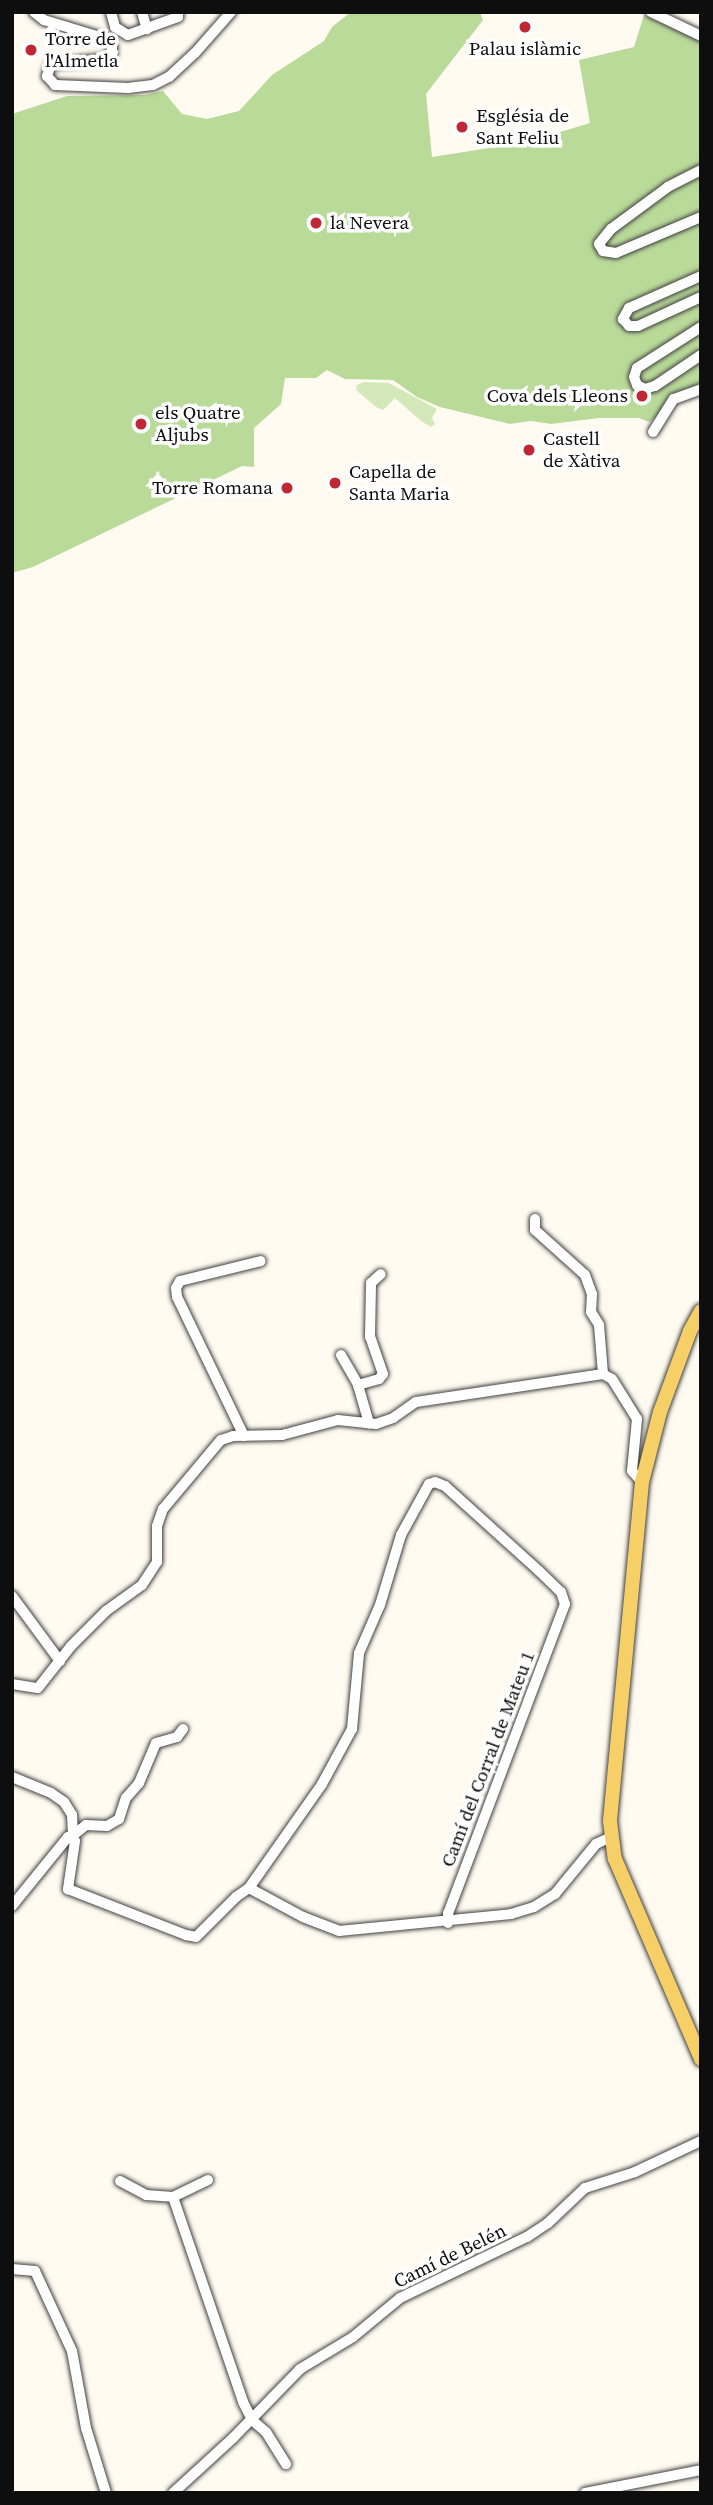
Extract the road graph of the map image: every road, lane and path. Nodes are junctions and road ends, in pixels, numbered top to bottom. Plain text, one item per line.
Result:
1 (111, 12) edge
2 (142, 12) edge
3 (231, 12) edge
4 (651, 12) edge
5 (37, 15) edge
6 (178, 15) edge
7 (147, 29) junction
8 (701, 36) edge
9 (701, 170) edge
10 (701, 217) edge
11 (701, 276) edge
12 (701, 297) edge
13 (701, 327) edge
14 (701, 355) edge
15 (701, 389) edge
16 (653, 432) dead end
17 (535, 1219) dead end
18 (261, 1261) dead end
19 (381, 1273) dead end
20 (701, 1311) edge
21 (341, 1355) dead end
22 (603, 1374) junction
23 (358, 1385) junction
24 (369, 1423) junction
25 (244, 1436) junction
26 (642, 1482) junction
27 (12, 1596) edge
28 (60, 1661) junction
29 (12, 1684) edge
30 (183, 1729) dead end
31 (12, 1777) edge
32 (72, 1835) junction
33 (611, 1837) junction
34 (249, 1888) junction
35 (12, 1906) edge
36 (448, 1923) junction
37 (701, 2059) edge
38 (701, 2141) edge
39 (208, 2180) dead end
40 (120, 2181) dead end
41 (173, 2197) junction
42 (12, 2269) edge
43 (252, 2420) junction
44 (286, 2464) dead end
45 (701, 2470) edge
46 (613, 2489) edge
47 (106, 2493) edge
48 (173, 2493) edge
49 (585, 2493) edge

1 - 7 street
2 - 7 street
3 - 5 street
4 - 8 street
6 - 7 street
9 - 10 street
11 - 12 street
13 - 14 street
15 - 16 street
17 - 22 street
18 - 25 street
19 - 23 street
20 - 26 main road
21 - 23 street
22 - 24 street
22 - 26 street
23 - 24 street
24 - 25 street
25 - 28 street
26 - 33 main road
27 - 28 street
28 - 29 street
30 - 32 street
31 - 32 street
32 - 34 street
32 - 35 street
33 - 36 street
33 - 37 main road
34 - 36 street
34 - 36 street, Camí del Corral de Mateu 1
38 - 43 street, Camí de Belén
39 - 41 street
40 - 41 street
41 - 43 street
42 - 47 street
43 - 44 street
43 - 48 street, Camí de Belén
45 - 46 street
46 - 49 street

